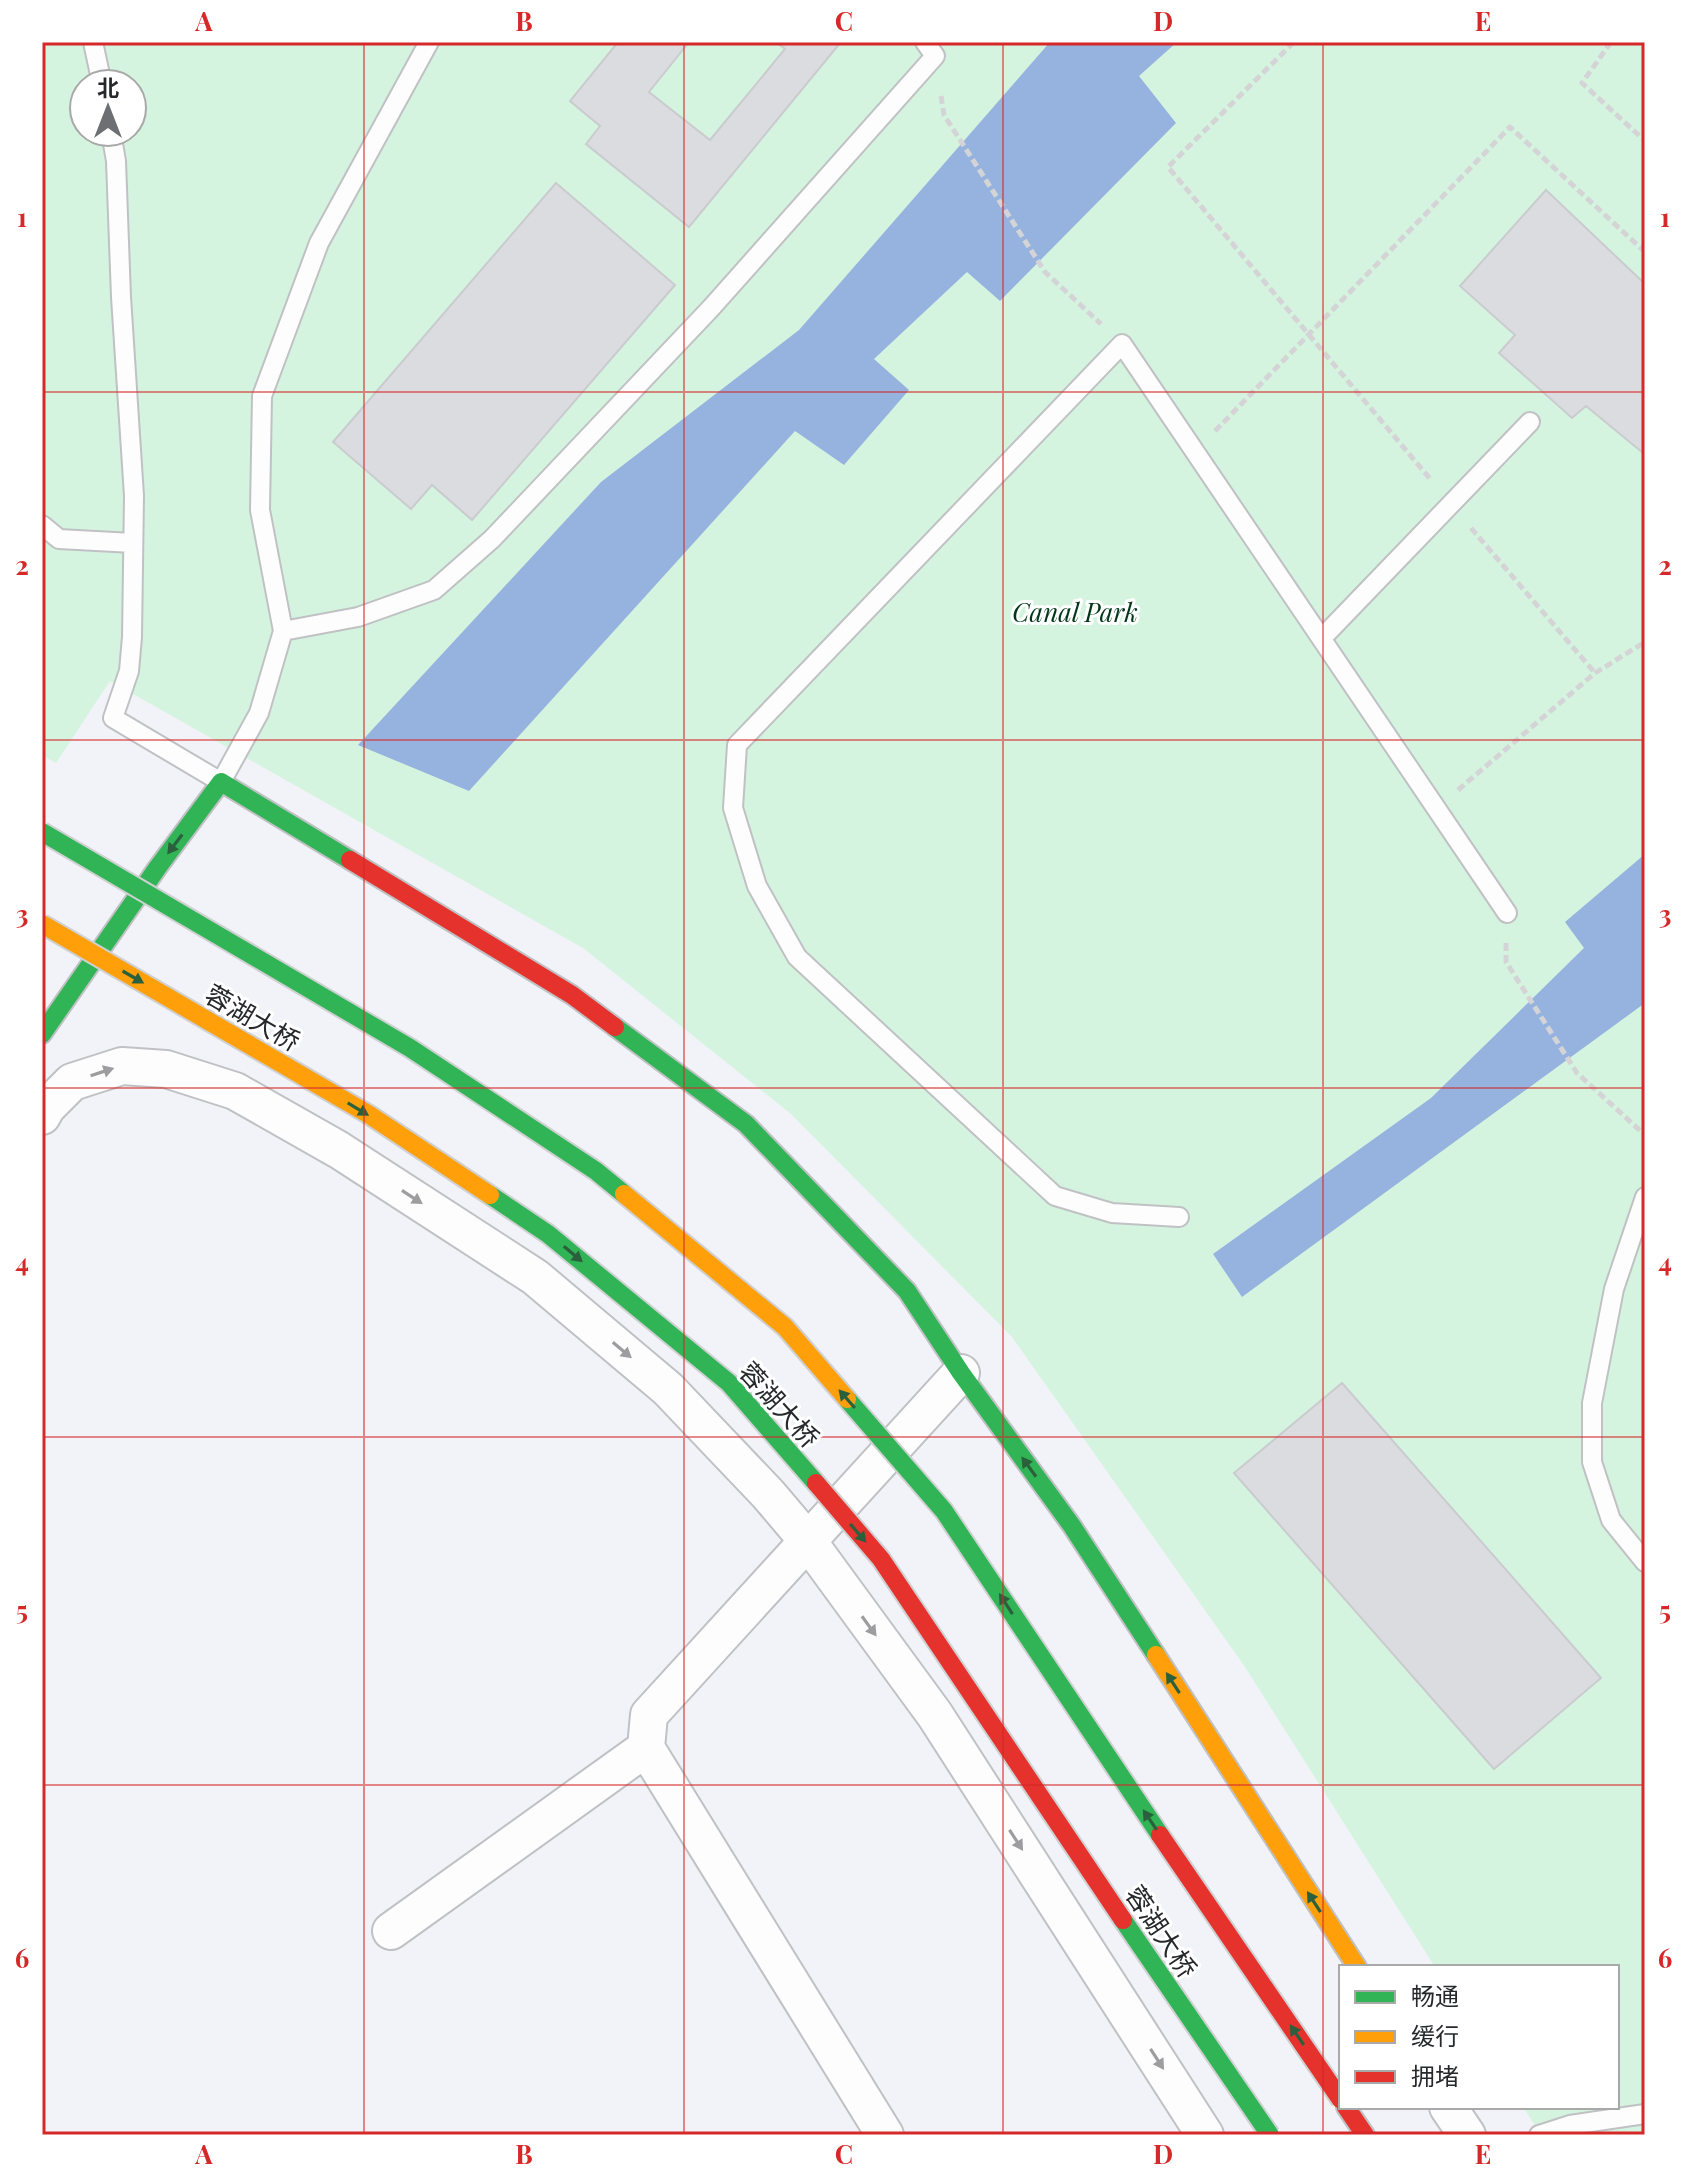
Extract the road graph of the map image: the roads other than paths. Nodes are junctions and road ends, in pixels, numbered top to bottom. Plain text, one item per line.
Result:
1 (93, 42) edge
2 (429, 42) edge
3 (925, 42) edge
4 (99, 68) edge
5 (114, 148) edge
6 (1530, 422) dead end
7 (42, 525) edge
8 (133, 543) junction
9 (283, 631) junction
10 (1322, 638) junction
11 (221, 782) junction
12 (42, 832) edge
13 (1507, 913) dead end
14 (42, 924) edge
15 (42, 1034) edge
16 (42, 1116) edge
17 (1645, 1197) edge
18 (1179, 1217) dead end
19 (961, 1373) junction
20 (807, 1540) junction
21 (1645, 1562) edge
22 (646, 1748) junction
23 (391, 1931) dead end
24 (1356, 1965) edge
25 (1339, 2097) edge
26 (1449, 2109) edge
27 (1645, 2114) edge
28 (885, 2135) edge
29 (1205, 2135) edge
30 (1270, 2135) edge
31 (1467, 2135) edge
32 (1539, 2135) edge

1 - 4 lane
2 - 9 lane
3 - 9 lane
5 - 8 lane
6 - 10 lane
7 - 8 lane
8 - 11 lane
9 - 11 lane
10 - 13 lane
10 - 18 lane
11 -> 15 main road
11 - 19 main road
25 -> 12 main road, bridge
14 -> 30 main road, 蓉湖大桥, bridge
16 -> 20 street
17 - 21 lane
19 - 20 street
24 -> 19 main road
20 - 22 street
20 -> 29 street
22 - 23 street
22 - 28 street
26 - 31 street
27 - 32 lane

